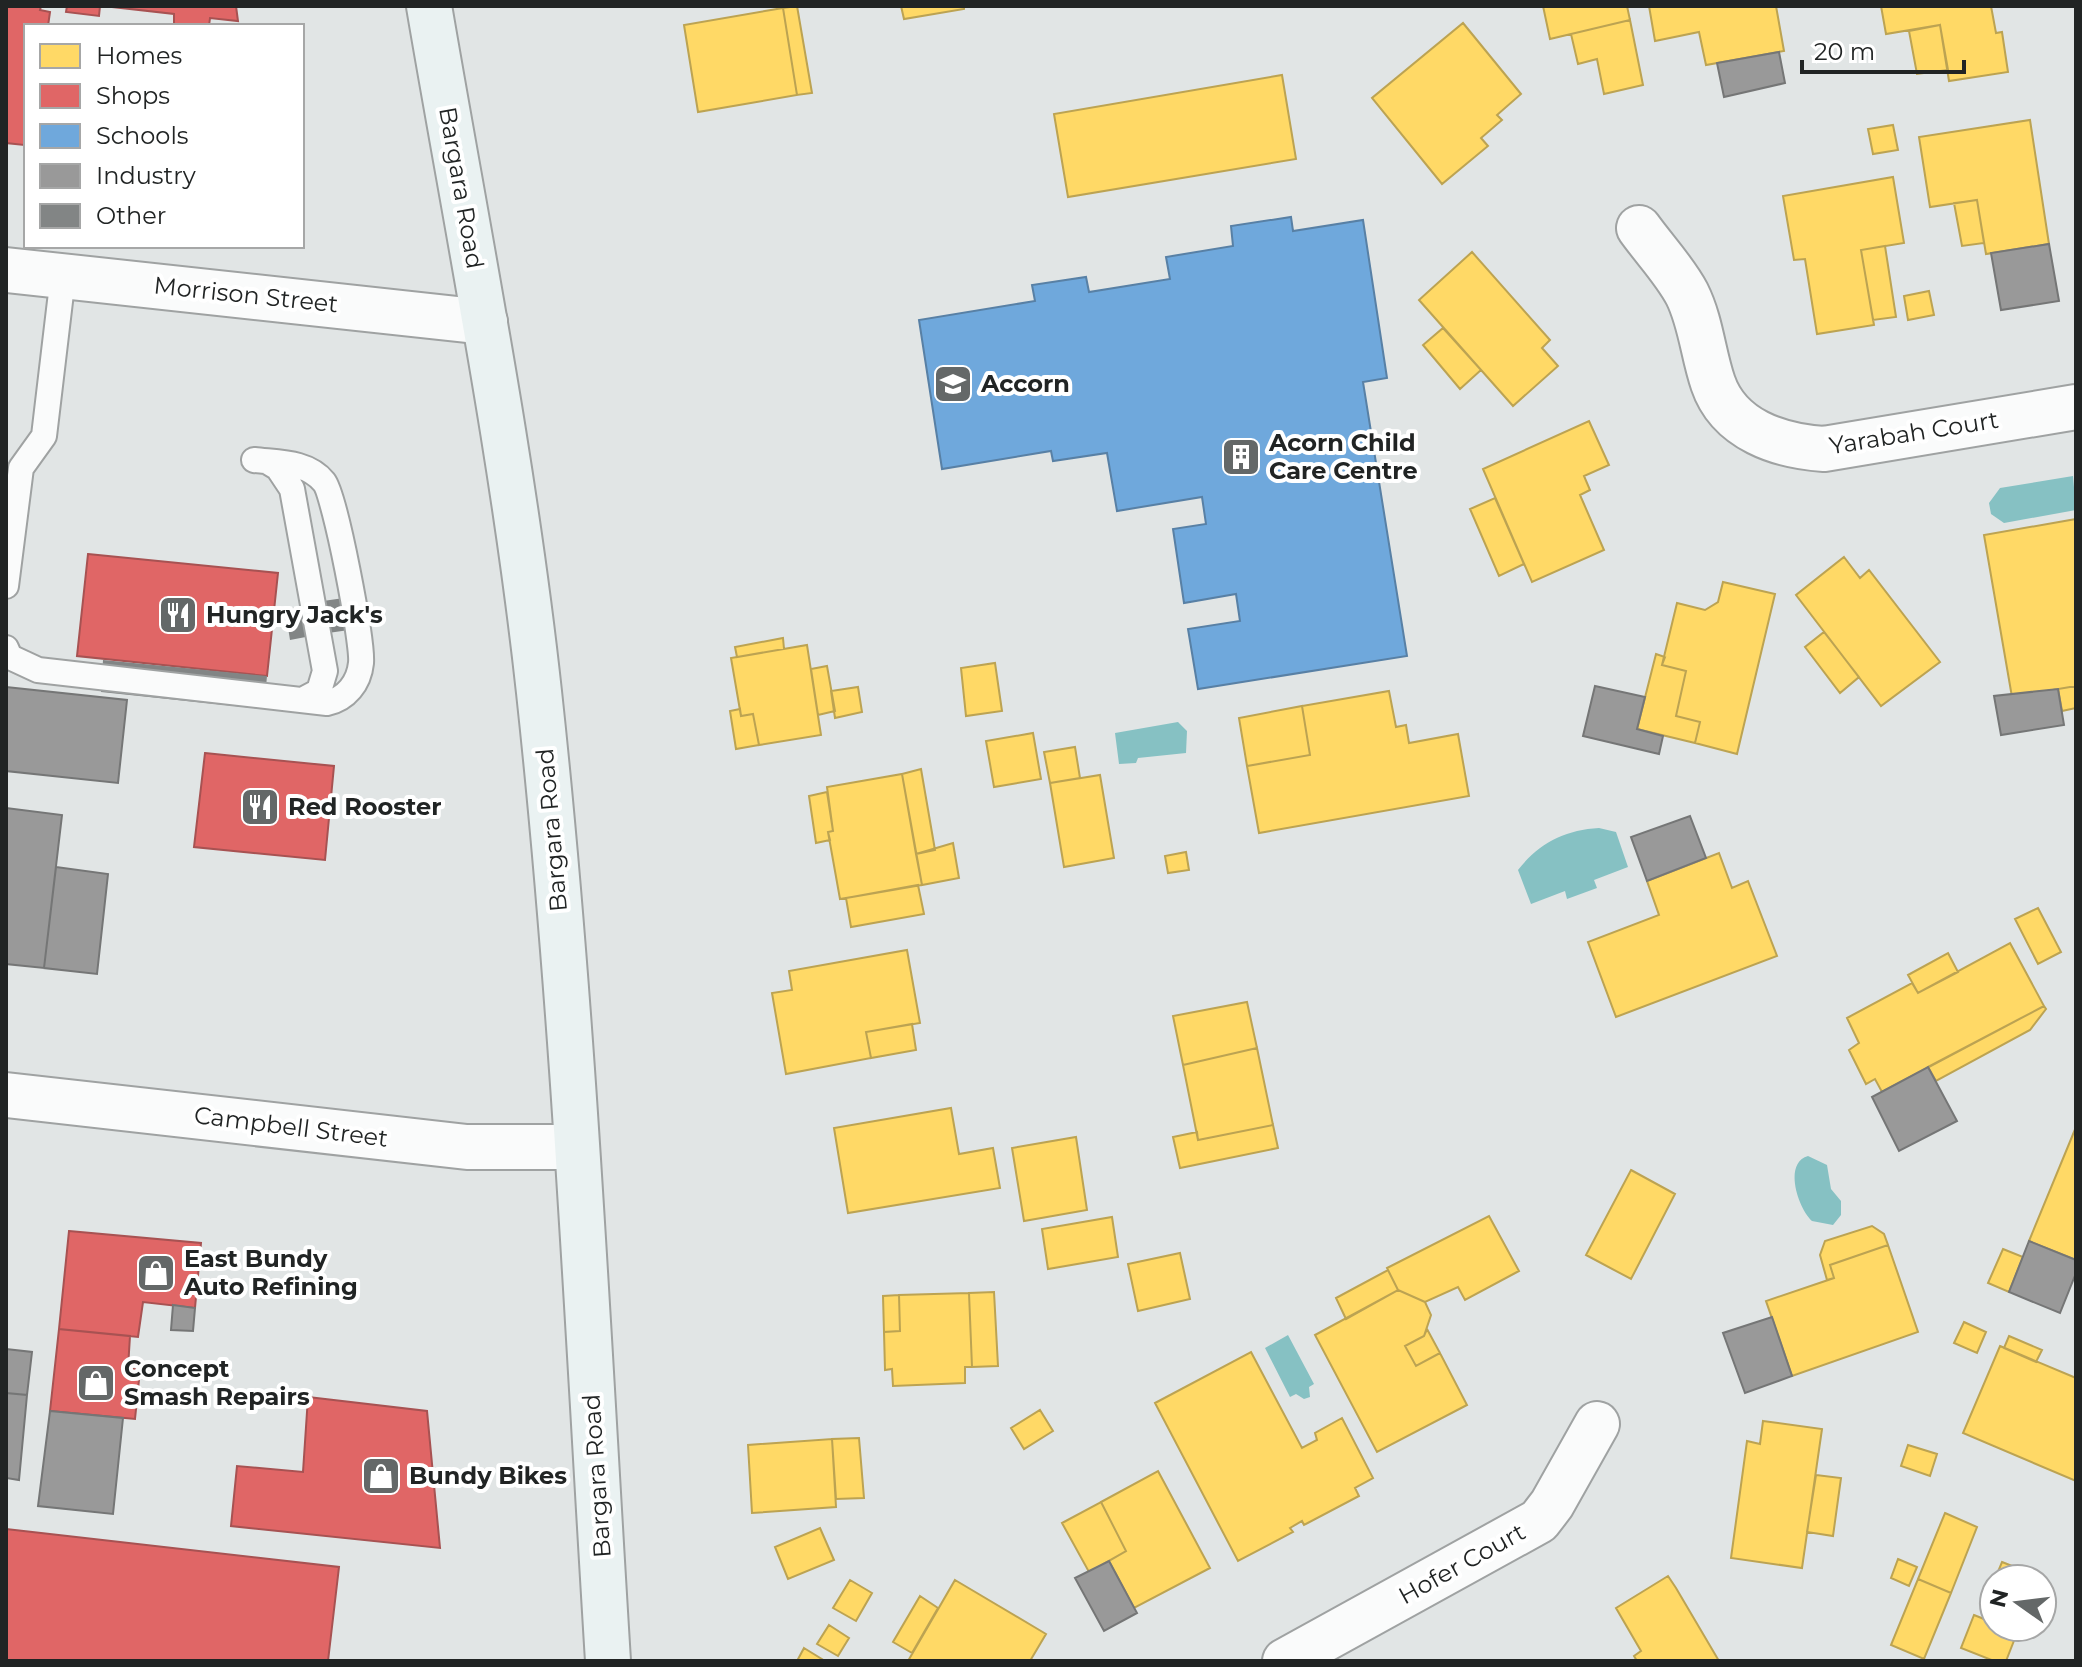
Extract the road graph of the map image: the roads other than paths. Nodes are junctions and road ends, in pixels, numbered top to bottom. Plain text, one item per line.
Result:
1 (429, 6) edge
2 (1639, 228) dead end
3 (6, 270) edge
4 (63, 276) junction
5 (485, 322) junction
6 (2076, 407) edge
7 (6, 586) edge
8 (6, 648) edge
9 (302, 700) junction
10 (6, 1095) edge
11 (576, 1147) junction
12 (1597, 1424) dead end
13 (608, 1661) edge
14 (1285, 1661) edge

1 - 5 main road, Bargara Road
2 - 6 street, Yarabah Court
3 - 4 street, Morrison Street
4 - 5 street, Morrison Street
4 - 7 lane
5 - 11 main road, Bargara Road
8 - 9 lane
9 - 9 lane
10 - 11 street, Campbell Street
11 - 13 main road, Bargara Road
12 - 14 street, Hofer Court

